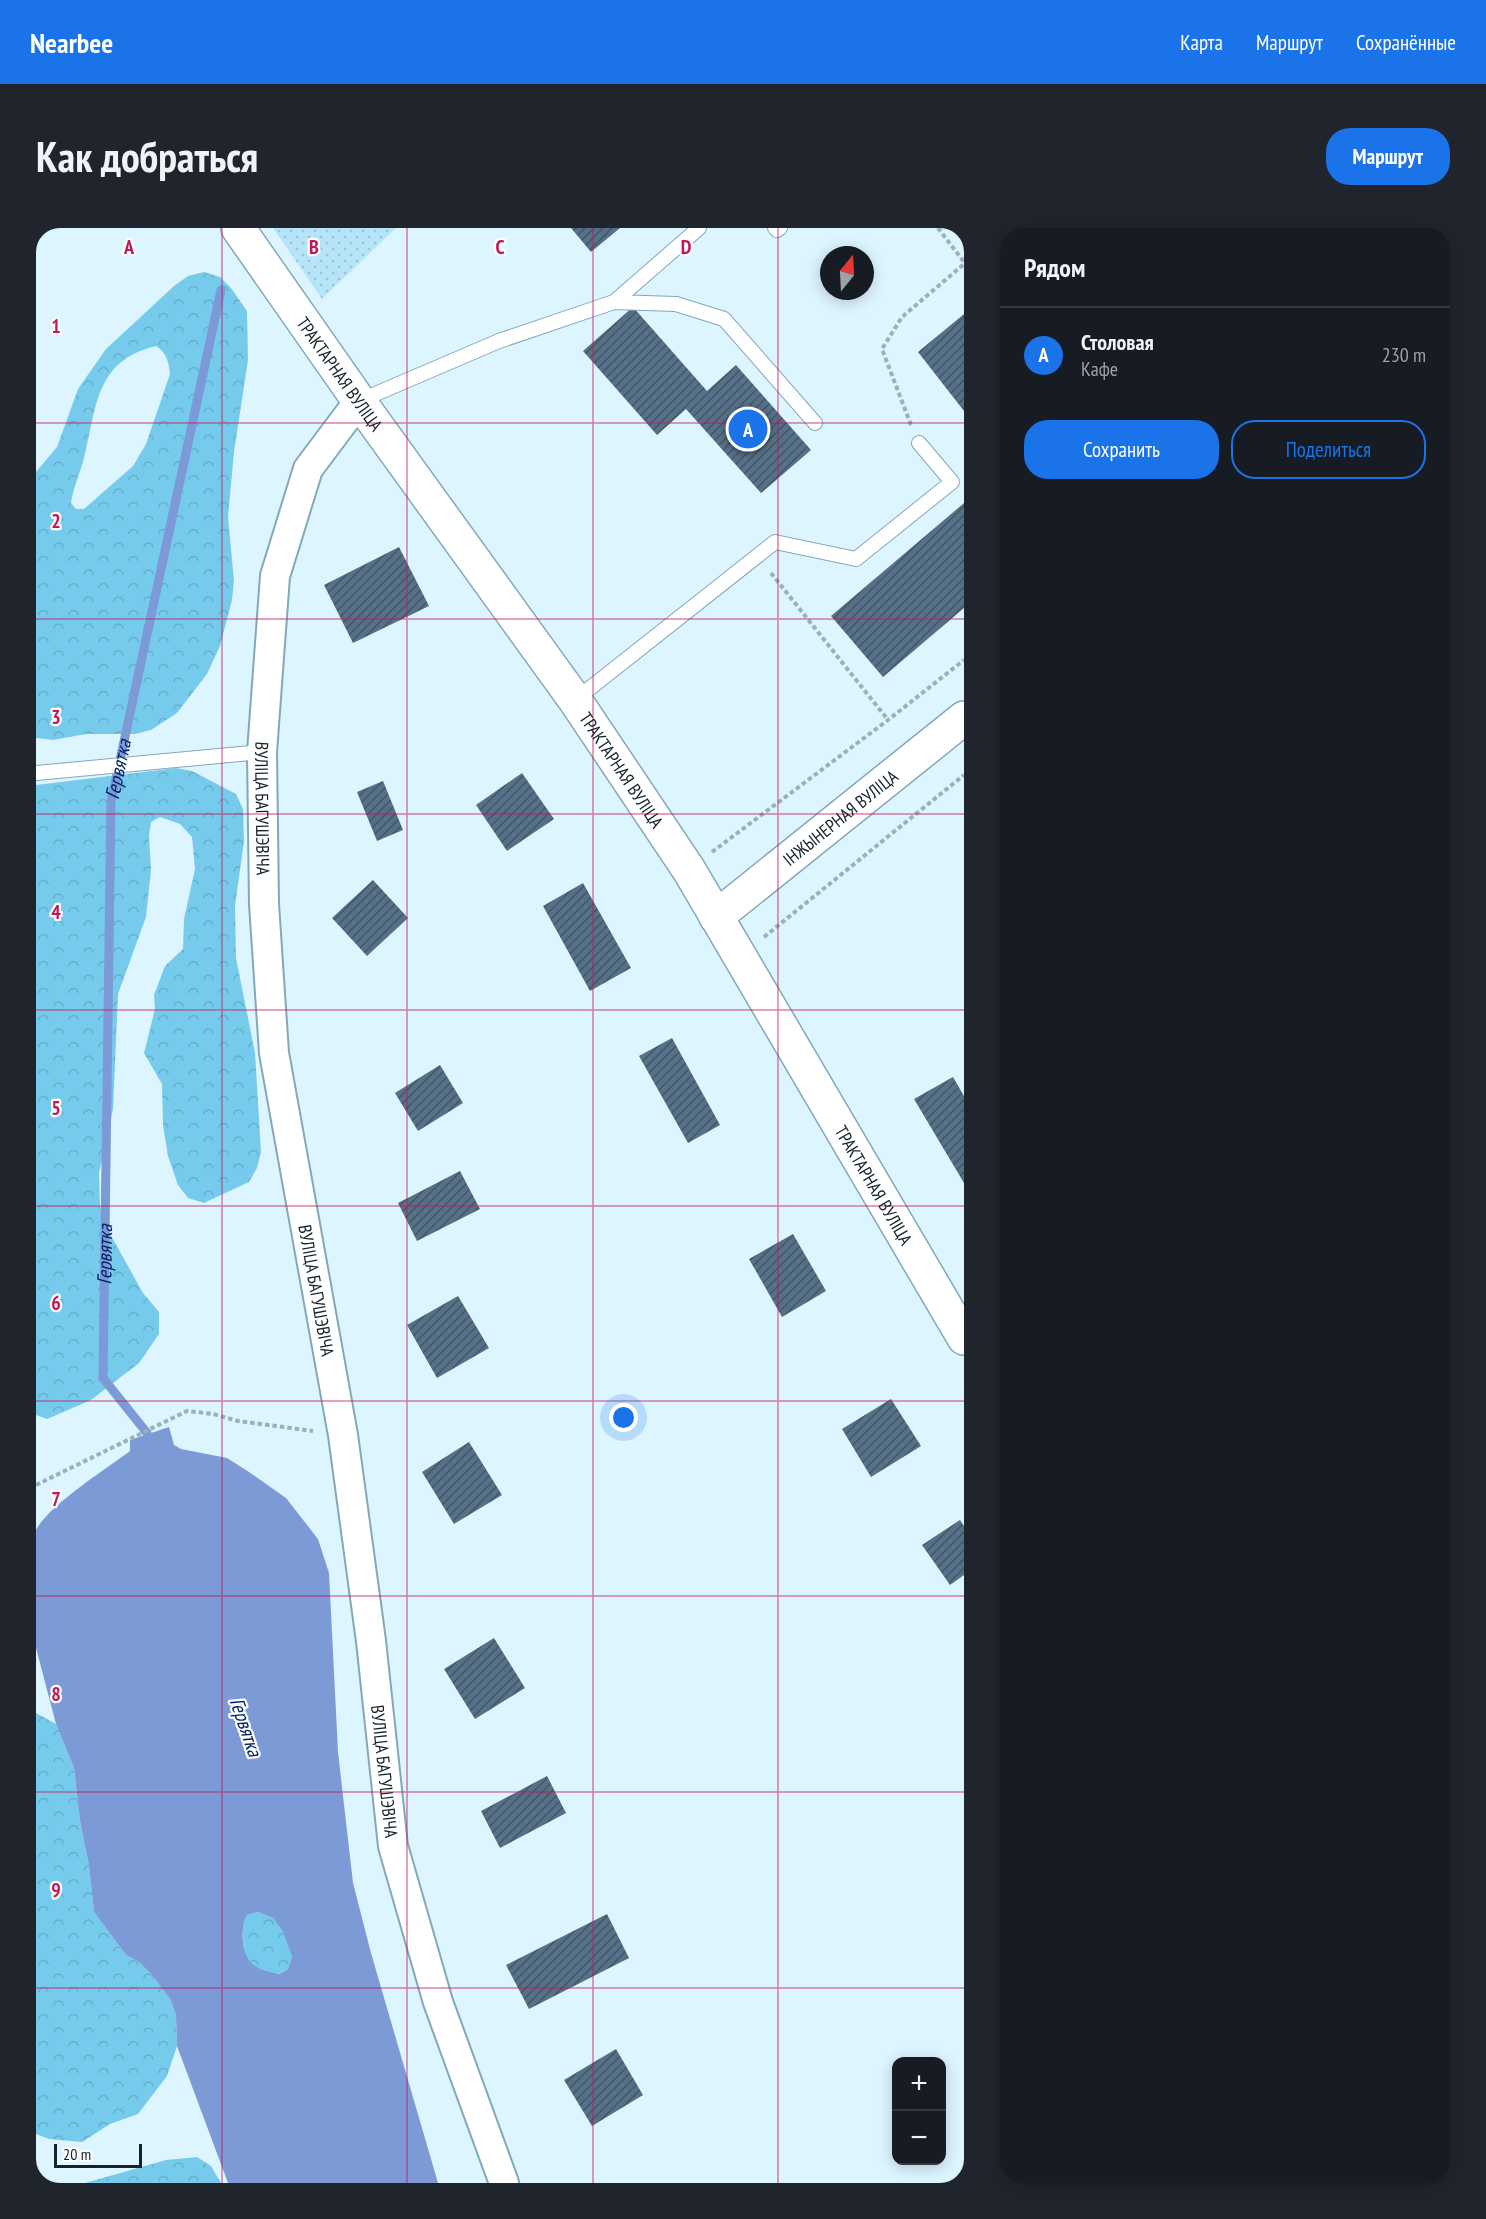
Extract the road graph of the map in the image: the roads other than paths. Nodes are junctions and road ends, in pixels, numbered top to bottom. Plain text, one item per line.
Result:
1 (238, 228) edge
2 (699, 228) edge
3 (614, 302) junction
4 (359, 401) junction
5 (815, 423) dead end
6 (919, 443) road end
7 (575, 700) junction
8 (964, 718) edge
9 (262, 752) junction
10 (36, 773) edge
11 (716, 917) junction
12 (964, 1338) edge
13 (504, 2183) edge

1 - 4 street, ТРАКТАРНАЯ ВУЛІЦА
2 - 3 lane
3 - 4 lane
3 - 5 lane
4 - 7 street, ТРАКТАРНАЯ ВУЛІЦА
4 - 9 street, ВУЛІЦА БАГУШЭВІЧА
6 - 7 lane
7 - 11 street, ТРАКТАРНАЯ ВУЛІЦА
8 - 11 street, ІНЖЫНЕРНАЯ ВУЛІЦА
9 - 10 lane
9 - 13 street, ВУЛІЦА БАГУШЭВІЧА
11 - 12 street, ТРАКТАРНАЯ ВУЛІЦА

